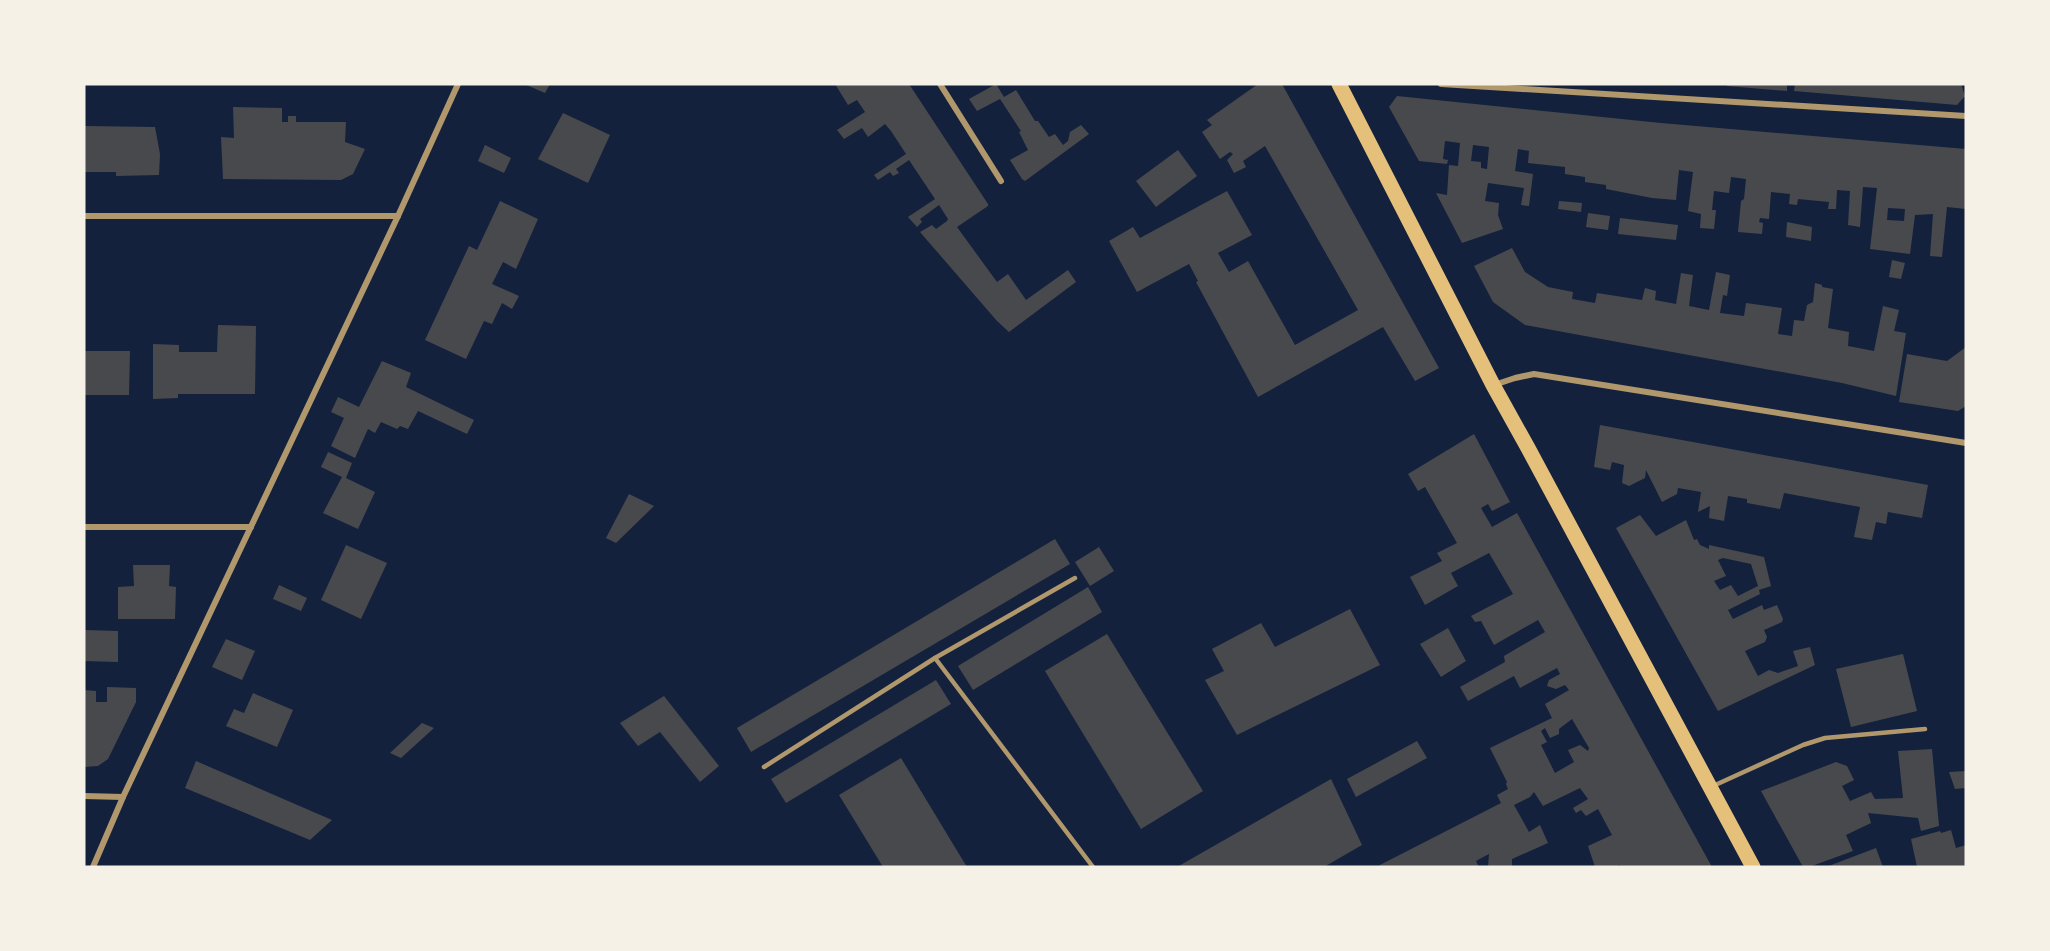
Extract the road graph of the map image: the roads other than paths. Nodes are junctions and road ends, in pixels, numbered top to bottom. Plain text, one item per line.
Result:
1 (458, 84) edge
2 (940, 84) edge
3 (1339, 84) edge
4 (1441, 84) edge
5 (1509, 86) edge
6 (1966, 116) edge
7 (1001, 181) dead end
8 (84, 216) edge
9 (398, 216) junction
10 (1493, 386) junction
11 (1966, 443) edge
12 (84, 527) edge
13 (251, 527) junction
14 (1075, 578) dead end
15 (936, 658) junction
16 (1925, 729) dead end
17 (764, 767) dead end
18 (1710, 787) junction
19 (84, 796) edge
20 (123, 797) junction
21 (93, 867) edge
22 (1093, 867) edge
23 (1753, 867) edge

1 - 9 street
2 - 7 street
3 - 10 main road
4 - 5 street
5 - 6 street
8 - 9 street
9 - 13 street
10 - 11 street
10 - 18 main road
12 - 13 street
13 - 20 street
14 - 15 lane
15 - 17 lane
15 - 22 lane
16 - 18 lane
18 - 23 main road
19 - 20 street
20 - 21 street

